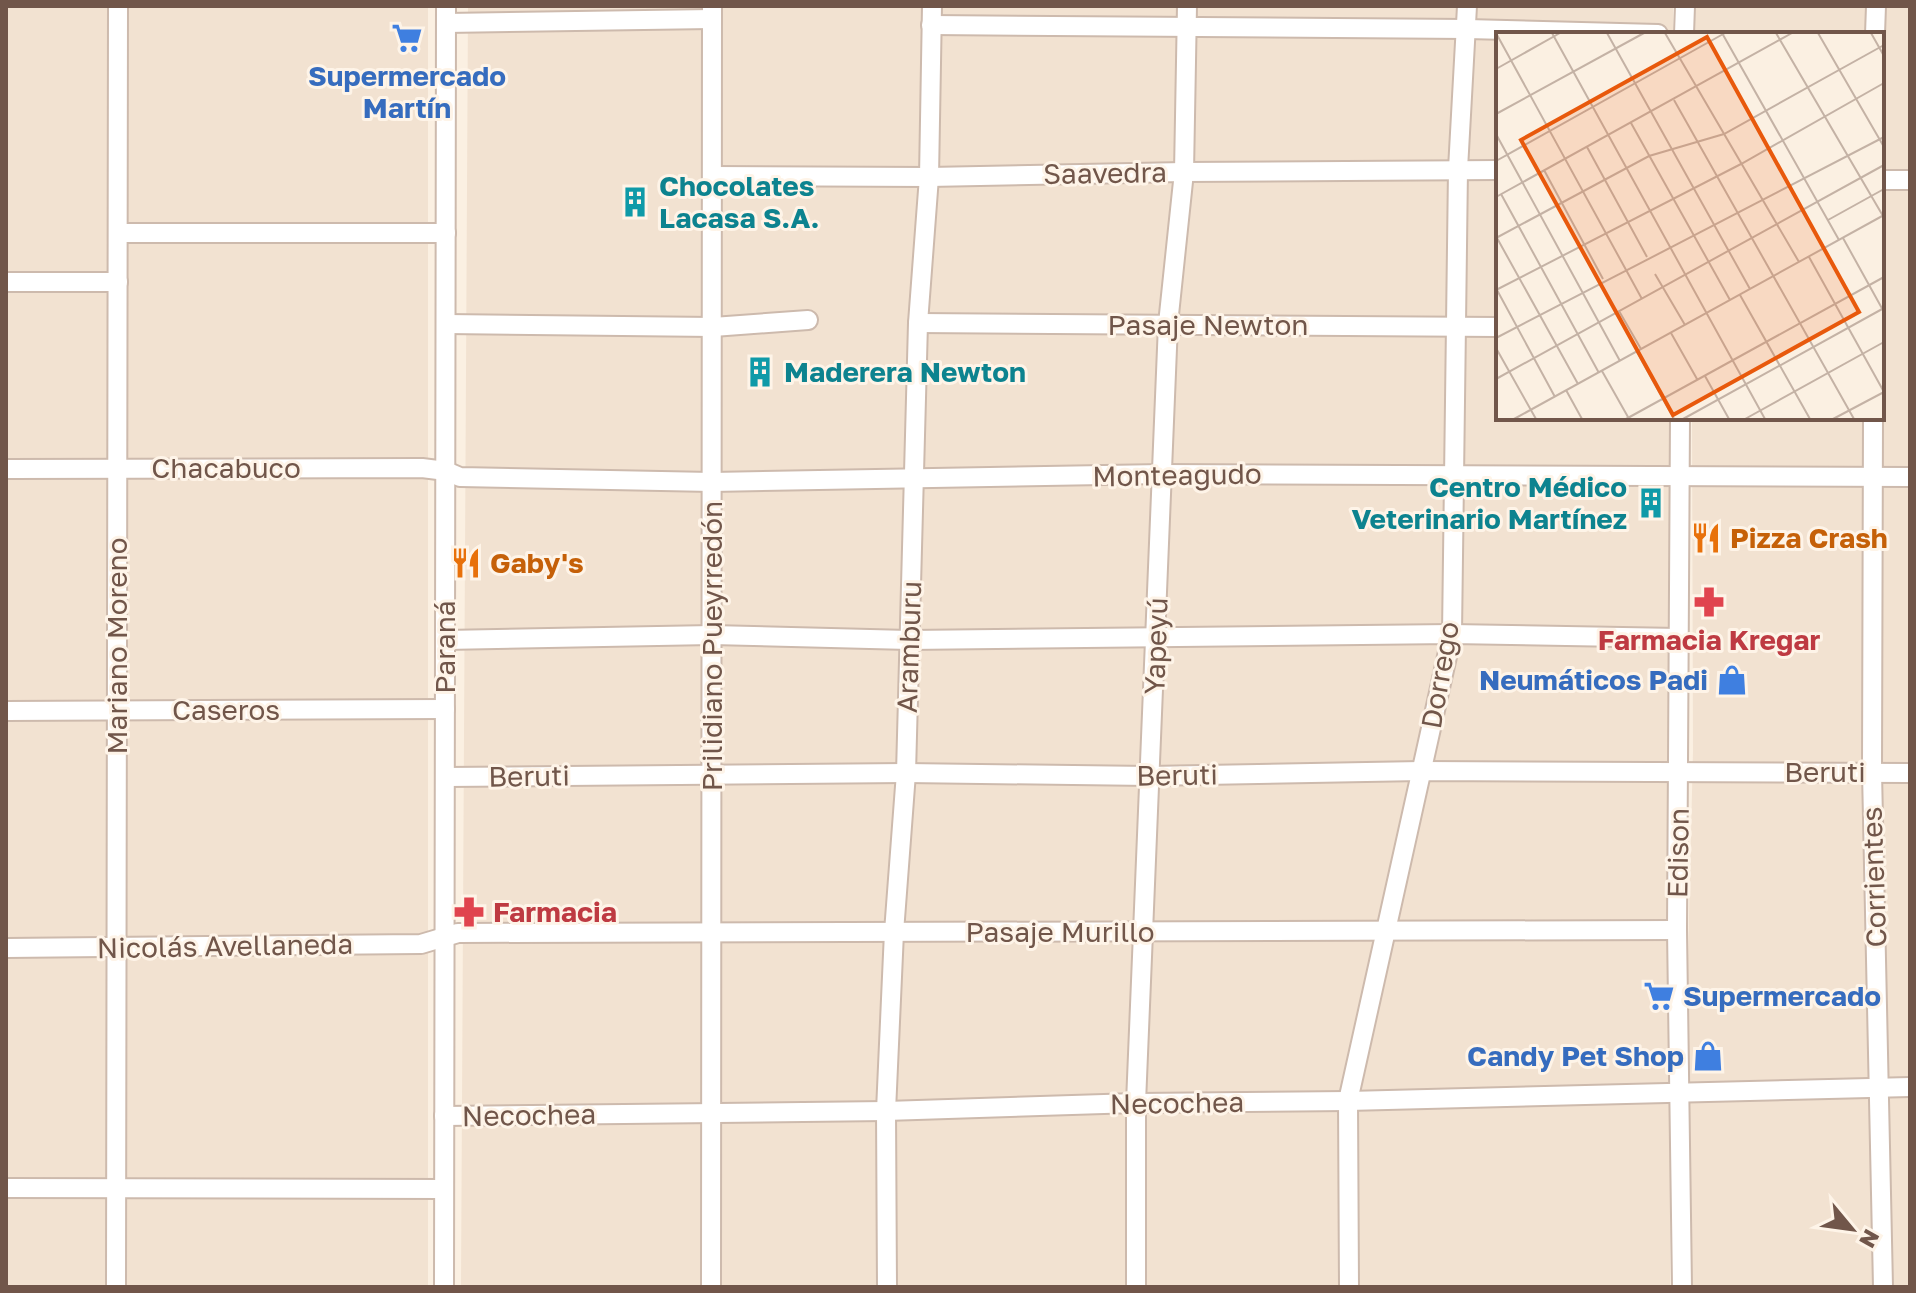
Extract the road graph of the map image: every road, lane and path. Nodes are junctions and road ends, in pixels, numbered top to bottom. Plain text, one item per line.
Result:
1 (118, 6) edge
2 (932, 6) edge
3 (1187, 6) edge
4 (1467, 6) edge
5 (1685, 6) edge
6 (1876, 6) edge
7 (712, 12) edge
8 (446, 15) edge
9 (931, 25) junction
10 (1187, 26) junction
11 (1467, 29) junction
12 (1582, 32) edge
13 (1684, 32) edge
14 (1875, 32) edge
15 (1458, 169) junction
16 (1496, 170) edge
17 (1184, 172) junction
18 (712, 176) junction
19 (929, 177) junction
20 (1884, 180) edge
21 (1910, 180) edge
22 (118, 233) junction
23 (446, 233) junction
24 (6, 282) edge
25 (118, 282) junction
26 (808, 320) dead end
27 (918, 323) junction
28 (446, 324) junction
29 (1168, 324) junction
30 (713, 327) junction
31 (1456, 327) junction
32 (1496, 327) edge
33 (1680, 420) edge
34 (1873, 420) edge
35 (118, 467) junction
36 (6, 469) edge
37 (446, 471) junction
38 (1162, 474) junction
39 (1453, 474) junction
40 (1679, 475) junction
41 (1872, 477) junction
42 (1910, 477) edge
43 (915, 480) junction
44 (712, 482) junction
45 (1452, 634) junction
46 (712, 635) junction
47 (1157, 637) junction
48 (1679, 638) junction
49 (445, 640) junction
50 (909, 640) junction
51 (445, 709) junction
52 (6, 711) edge
53 (117, 711) junction
54 (1421, 771) junction
55 (1679, 771) junction
56 (1872, 772) junction
57 (906, 773) junction
58 (1910, 773) edge
59 (711, 774) junction
60 (1149, 776) junction
61 (445, 777) junction
62 (1677, 930) junction
63 (711, 931) junction
64 (894, 932) junction
65 (1143, 932) junction
66 (1386, 933) junction
67 (444, 937) junction
68 (117, 947) junction
69 (6, 948) edge
70 (1910, 1087) edge
71 (1880, 1088) junction
72 (1678, 1091) junction
73 (1348, 1101) junction
74 (1136, 1103) junction
75 (886, 1111) junction
76 (711, 1113) junction
77 (444, 1116) junction
78 (6, 1188) edge
79 (117, 1188) junction
80 (444, 1189) junction
81 (116, 1287) edge
82 (444, 1287) edge
83 (711, 1287) edge
84 (887, 1287) edge
85 (1136, 1287) edge
86 (1349, 1287) edge
87 (1682, 1287) edge
88 (1883, 1287) edge

1 - 22 street, Mariano Moreno
2 - 9 street, Aramburu
3 - 10 street, Yapeyú
4 - 11 street, Dorrego
5 - 13 street
6 - 14 street
7 - 8 street
7 - 18 street, Prilidiano Pueyrredón
8 - 23 street, Paraná
9 - 10 street
9 - 19 street, Aramburu
10 - 11 street
10 - 17 street, Yapeyú
11 - 12 street
11 - 15 street, Dorrego
15 - 16 street, Saavedra
15 - 17 street, Saavedra
15 - 31 street, Dorrego
17 - 19 street, Saavedra
17 - 29 street, Yapeyú
18 - 19 street, Saavedra
18 - 30 street, Prilidiano Pueyrredón
19 - 27 street, Aramburu
20 - 21 street
22 - 23 street
22 - 25 street, Mariano Moreno
23 - 28 street, Paraná
24 - 25 street
25 - 35 street, Mariano Moreno
26 - 30 street
27 - 29 street, Pasaje Newton
27 - 43 street, Aramburu
28 - 30 street
28 - 37 street, Paraná
29 - 31 street, Pasaje Newton
29 - 38 street, Yapeyú
30 - 44 street, Prilidiano Pueyrredón
31 - 32 street, Pasaje Newton
31 - 39 street, Dorrego
33 - 40 street, Edison
34 - 41 street, Corrientes
35 - 36 street, Chacabuco
35 - 37 street, Chacabuco
35 - 53 street, Mariano Moreno
37 - 44 street, Monteagudo
37 - 49 street, Paraná
38 - 39 street, Monteagudo
38 - 43 street, Monteagudo
38 - 47 street, Yapeyú
39 - 40 street, Monteagudo
39 - 45 street, Dorrego
40 - 41 street, Monteagudo
40 - 48 street, Edison
41 - 42 street, Monteagudo
41 - 56 street, Corrientes
43 - 44 street, Monteagudo
43 - 50 street, Aramburu
44 - 46 street, Prilidiano Pueyrredón
45 - 47 street
45 - 48 street
45 - 54 street, Dorrego
46 - 49 street
46 - 50 street
46 - 59 street, Prilidiano Pueyrredón
47 - 50 street
47 - 60 street, Yapeyú
48 - 55 street, Edison
49 - 51 street, Paraná
50 - 57 street, Aramburu
51 - 53 street, Caseros
51 - 61 street, Paraná
52 - 53 street, Caseros
53 - 68 street, Mariano Moreno
54 - 55 street, Beruti
54 - 60 street, Beruti
54 - 66 street, Dorrego
55 - 56 street, Beruti
55 - 62 street, Edison
56 - 58 street, Beruti
56 - 71 street, Corrientes
57 - 59 street, Beruti
57 - 60 street, Beruti
57 - 64 street, Aramburu
59 - 61 street, Beruti
59 - 63 street, Prilidiano Pueyrredón
60 - 65 street, Yapeyú
61 - 67 street, Paraná
62 - 66 street, Pasaje Murillo
62 - 72 street, Edison
63 - 64 street, Pasaje Murillo
63 - 67 street, Pasaje Murillo
63 - 76 street, Prilidiano Pueyrredón
64 - 65 street, Pasaje Murillo
64 - 75 street, Aramburu
65 - 66 street, Pasaje Murillo
65 - 74 street, Yapeyú
66 - 73 street, Dorrego
67 - 68 street, Nicolás Avellaneda
67 - 77 street, Paraná
68 - 69 street, Nicolás Avellaneda
68 - 79 street, Mariano Moreno
70 - 71 street, Necochea
71 - 72 street, Necochea
71 - 88 street, Corrientes
72 - 73 street, Necochea
72 - 87 street, Edison
73 - 74 street, Necochea
73 - 86 street, Dorrego
74 - 75 street, Necochea
74 - 85 street, Yapeyú
75 - 76 street, Necochea
75 - 84 street, Aramburu
76 - 77 street, Necochea
76 - 83 street, Prilidiano Pueyrredón
77 - 80 street, Paraná
78 - 79 street
79 - 80 street
79 - 81 street, Mariano Moreno
80 - 82 street, Paraná

